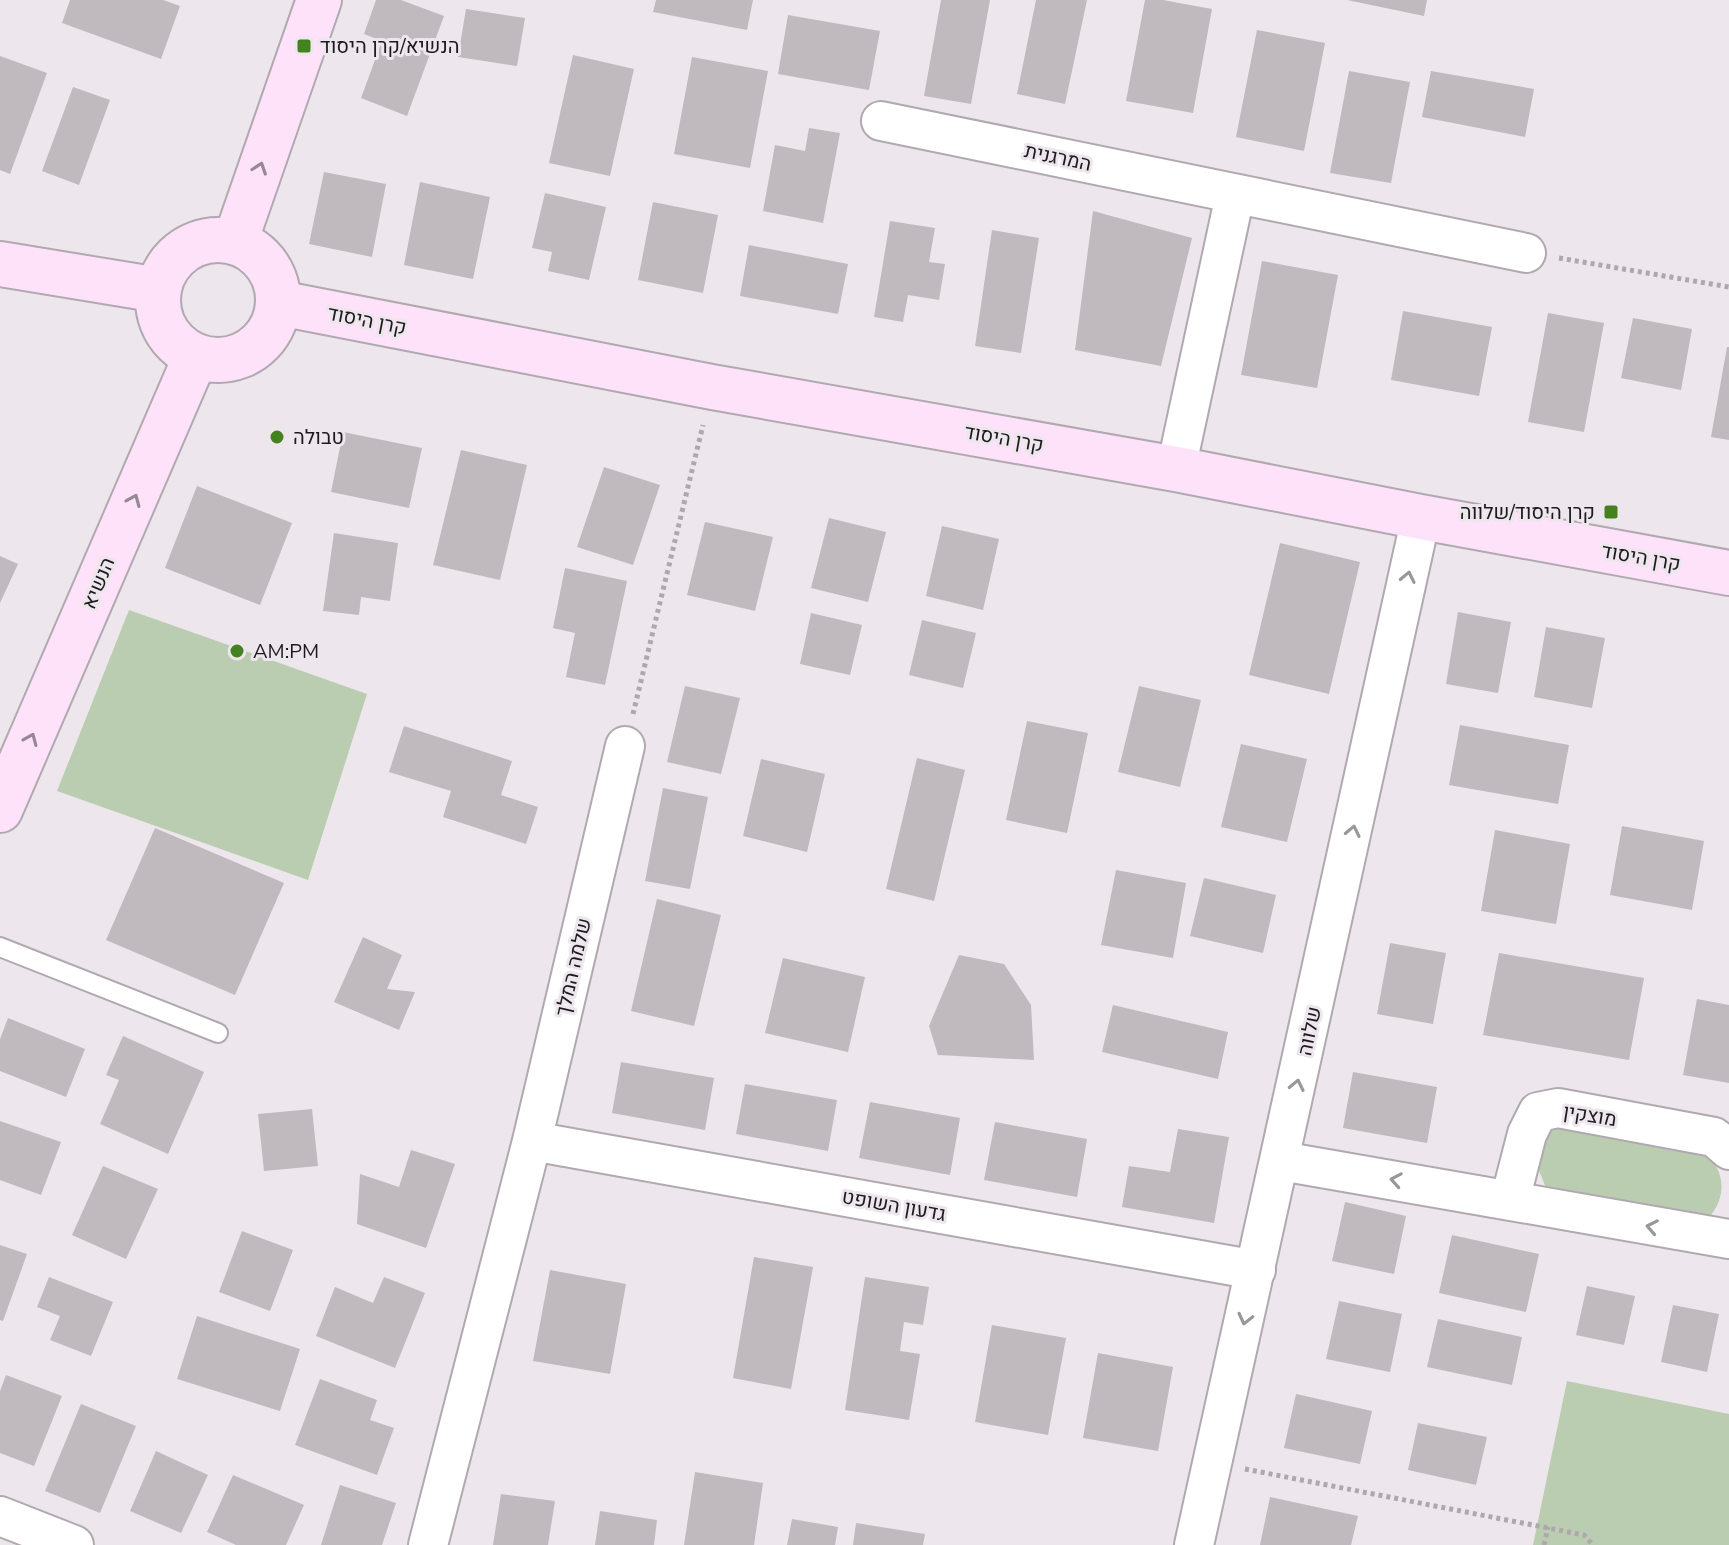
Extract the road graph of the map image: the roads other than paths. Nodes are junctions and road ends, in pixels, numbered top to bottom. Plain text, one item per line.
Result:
1 (319, 0) edge
2 (881, 121) dead end
3 (1235, 195) junction
4 (235, 242) junction
5 (1526, 253) road end
6 (0, 264) edge
7 (159, 290) junction
8 (279, 303) junction
9 (196, 356) junction
10 (1176, 469) junction
11 (1421, 517) junction
12 (1729, 573) edge
13 (625, 746) road end
14 (0, 810) edge
15 (0, 947) edge
16 (218, 1033) dead end
17 (532, 1141) junction
18 (1729, 1150) edge
19 (1281, 1161) junction
20 (1510, 1200) junction
21 (1729, 1239) edge
22 (1256, 1270) junction
23 (0, 1516) edge
24 (74, 1545) edge
25 (428, 1545) edge
26 (1194, 1545) edge

4 -> 1 street
2 - 3 street, המרגנית
3 - 5 street, המרגנית
3 - 10 street
4 - 7 street
4 - 8 street
6 - 7 street
7 - 9 street
8 - 9 street
8 - 10 street, קרן היסוד
14 -> 9 street, הנשיא
10 - 11 street, קרן היסוד
11 - 12 street, קרן היסוד
19 -> 11 street, שלווה
13 - 17 street, שלמה המלך
15 - 16 lane
17 - 22 street, גדעון השופט
17 - 25 street, שלמה המלך
18 - 20 street, מוצקין
20 -> 19 street
19 - 22 street, שלווה
21 -> 20 street
22 -> 26 street, שלווה
23 - 24 street

